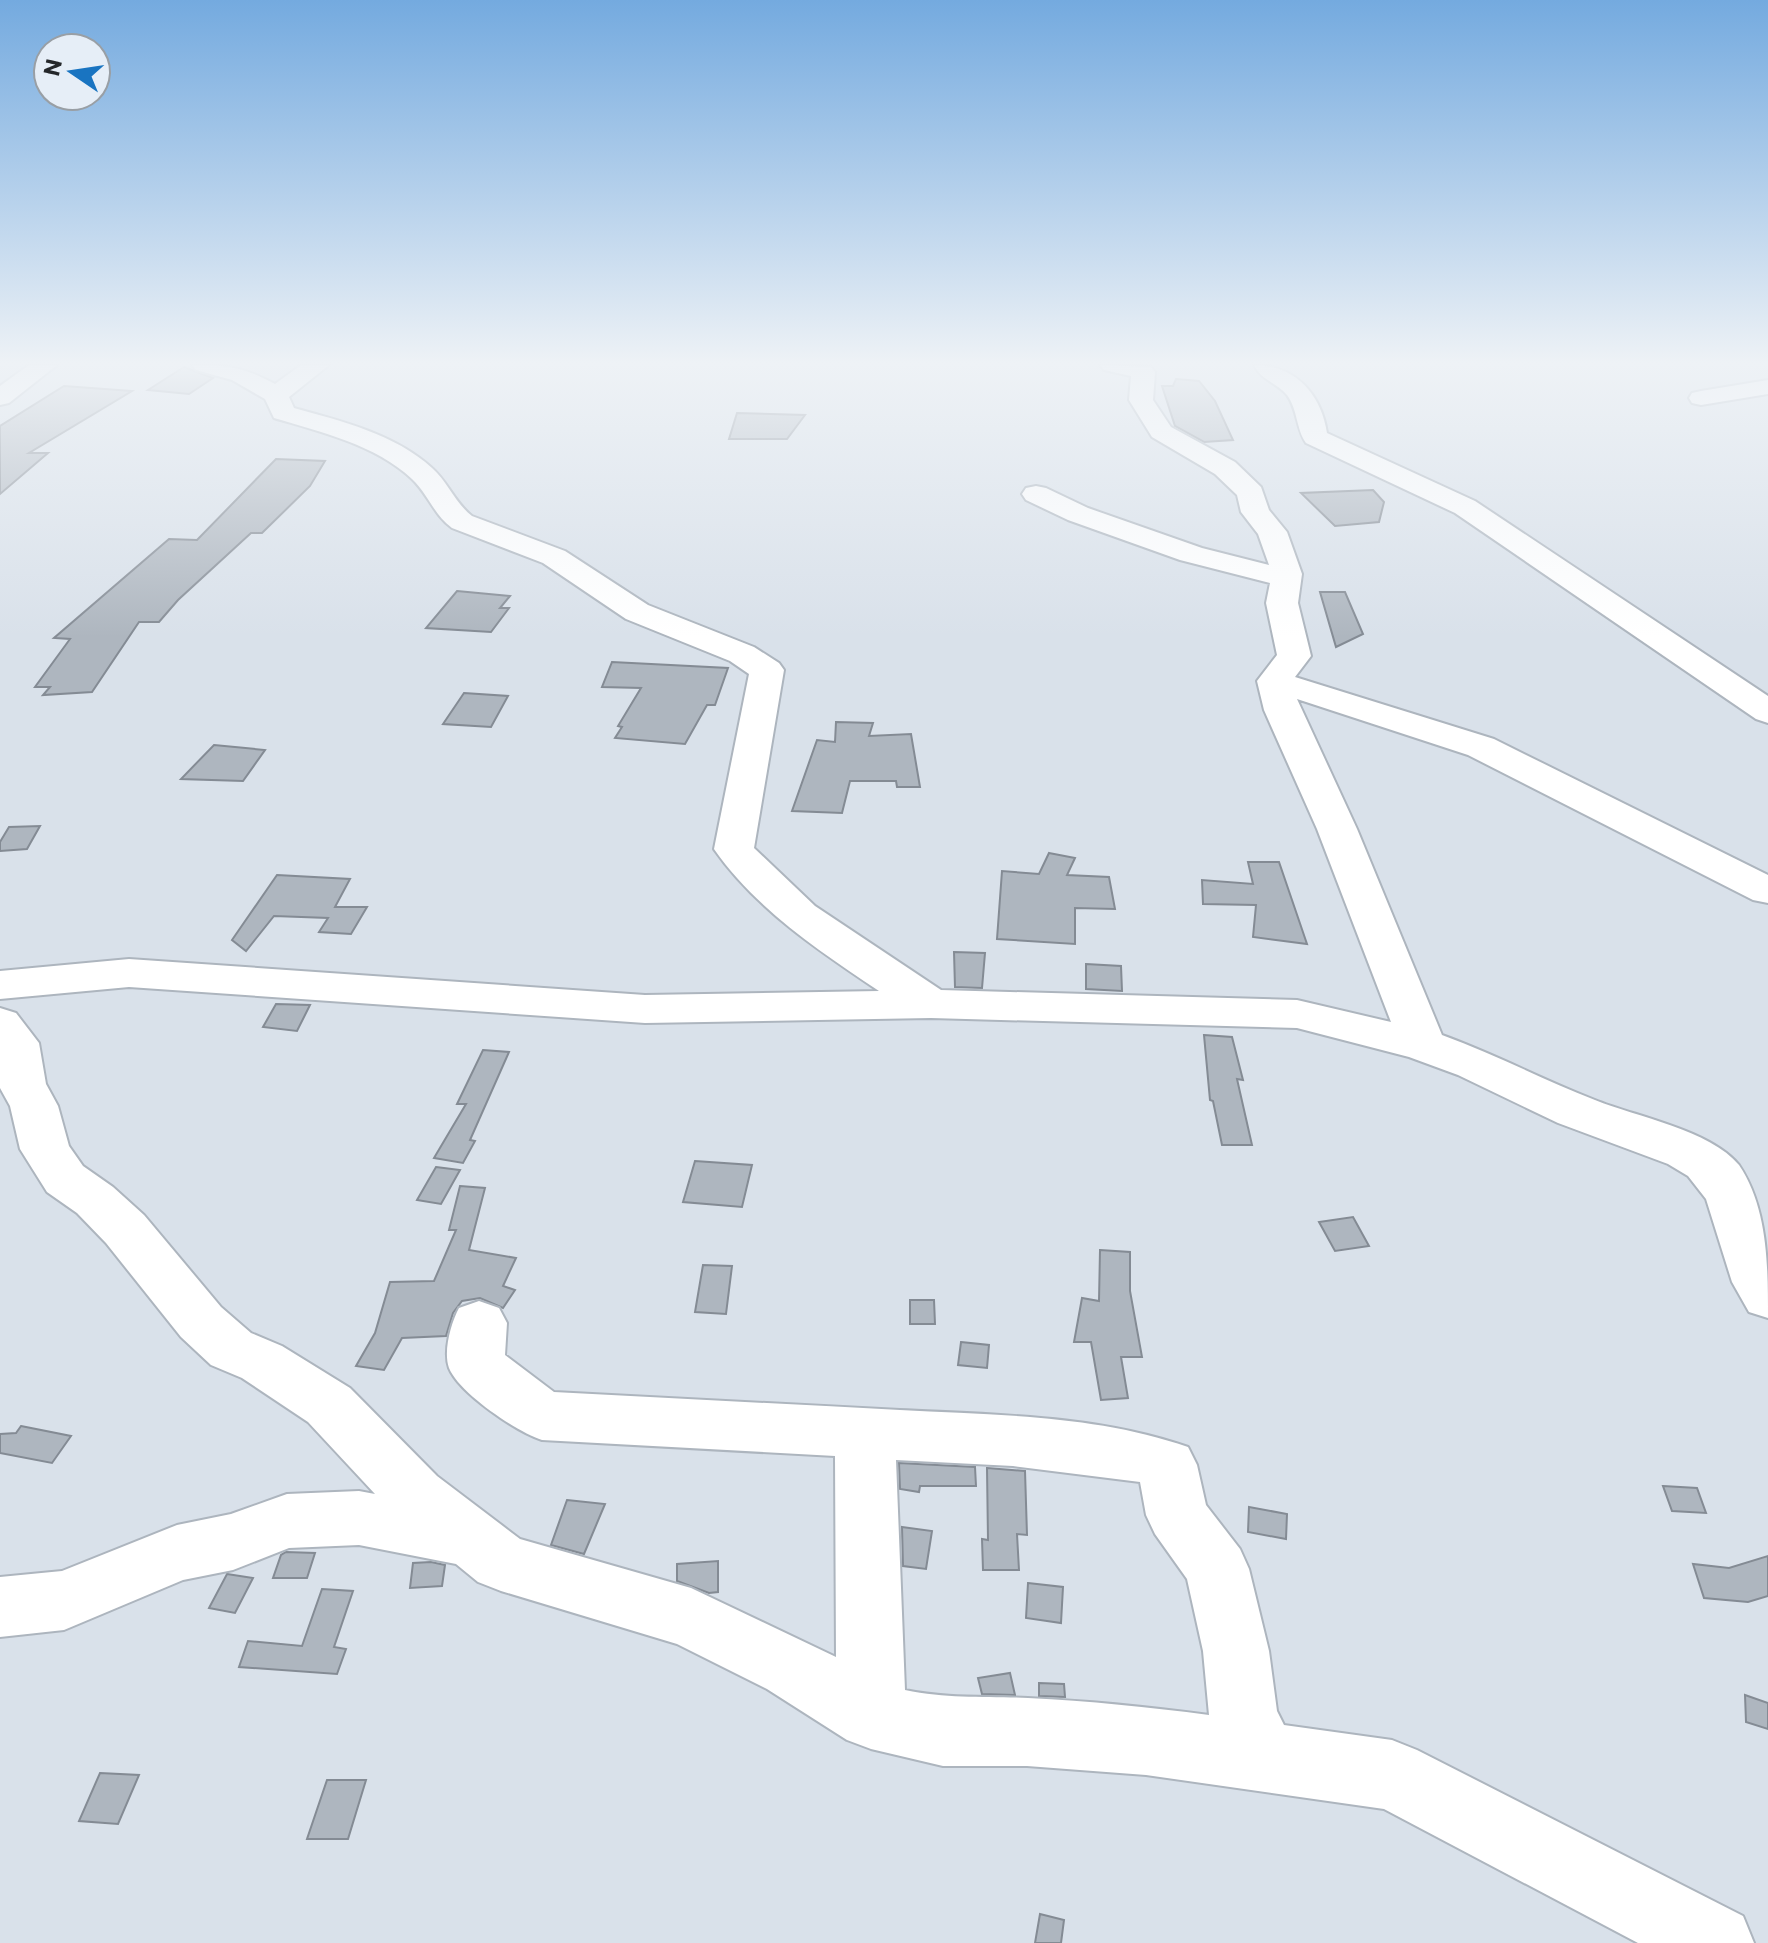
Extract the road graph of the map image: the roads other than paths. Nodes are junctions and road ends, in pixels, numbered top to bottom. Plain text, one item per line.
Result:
1 (396, 456) edge
2 (1203, 456) edge
3 (1357, 456) edge
4 (1036, 494) dead end
5 (1286, 576) junction
6 (1274, 681) junction
7 (1768, 712) edge
8 (1768, 891) edge
9 (1, 997) edge
10 (931, 1004) junction
11 (1423, 1045) junction
12 (1768, 1297) edge
13 (479, 1323) dead end
14 (865, 1436) junction
15 (473, 1540) junction
16 (0, 1607) edge
17 (871, 1716) junction
18 (1263, 1757) junction
19 (1716, 1943) edge

1 - 10 street
2 - 5 street
3 - 7 street
4 - 5 street
5 - 6 street
6 - 8 street
6 - 11 street
9 - 10 street
9 - 15 street
10 - 11 street
11 - 12 street
13 - 14 street
14 - 17 street
14 - 18 street
15 - 16 street
15 - 17 street
17 - 18 street
18 - 19 street

